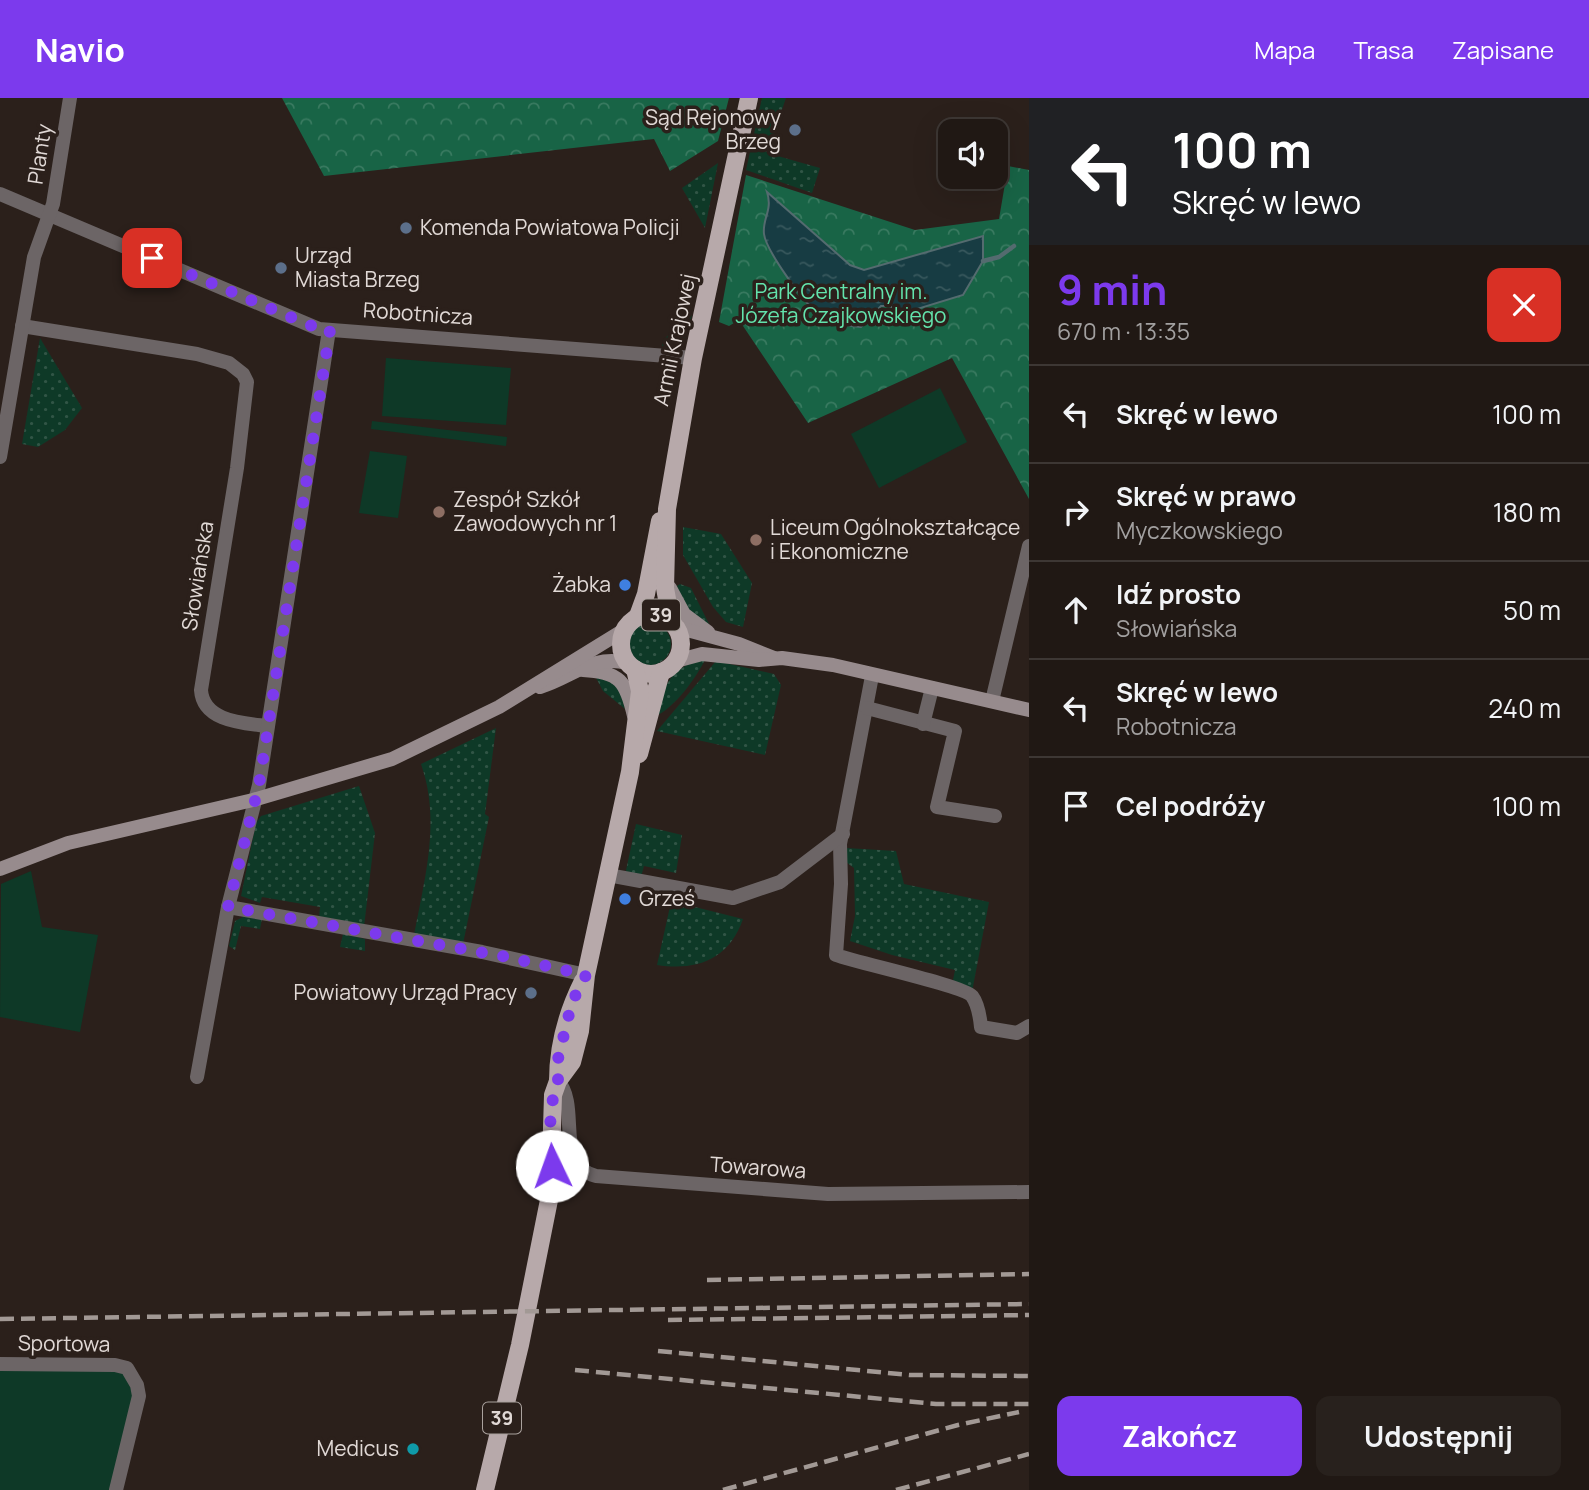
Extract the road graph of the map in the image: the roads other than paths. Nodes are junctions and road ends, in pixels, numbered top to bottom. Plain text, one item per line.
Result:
1 (70, 98) edge
2 (749, 98) edge
3 (0, 194) edge
4 (49, 215) junction
5 (22, 326) junction
6 (330, 330) junction
7 (693, 358) junction
8 (0, 451) edge
9 (667, 509) junction
10 (1029, 546) edge
11 (666, 578) junction
12 (638, 616) junction
13 (673, 624) junction
14 (624, 630) junction
15 (718, 638) junction
16 (775, 659) junction
17 (631, 666) junction
18 (668, 666) junction
19 (583, 670) junction
20 (873, 676) junction
21 (932, 688) junction
22 (528, 690) junction
23 (992, 701) junction
24 (867, 708) junction
25 (1029, 710) edge
26 (635, 722) junction
27 (923, 724) junction
28 (266, 726) junction
29 (630, 772) junction
30 (253, 800) junction
31 (995, 816) dead end
32 (843, 834) junction
33 (0, 869) edge
34 (608, 875) junction
35 (228, 907) junction
36 (586, 975) junction
37 (1029, 1026) edge
38 (197, 1077) dead end
39 (558, 1081) junction
40 (1029, 1192) edge
41 (0, 1364) edge
42 (116, 1490) edge
43 (485, 1490) edge

1 - 4 street, Planty
2 - 7 main road, Armii Krajowej / 39
3 - 4 street, Robotnicza
4 - 5 street, Planty
4 - 6 street, Robotnicza
5 - 8 street, Planty
5 - 28 street, Słowiańska
6 - 7 street, Robotnicza
6 - 28 street
7 - 9 main road, Armii Krajowej / 39
9 - 11 main road, Armii Krajowej / 39
9 - 12 main road, Armii Krajowej / 39
10 - 23 street
11 - 13 main road, Armii Krajowej / 39
11 - 15 street
12 - 13 main road, 39
12 - 14 main road, 39
13 - 15 street
13 - 18 main road, 39
14 - 17 main road, 39
14 - 22 street
15 - 16 street
16 - 18 street
16 - 20 street
17 - 18 main road
17 - 19 street
17 - 26 main road, 39
18 - 29 main road, 39
19 - 22 street
19 - 26 street
20 - 21 street
20 - 24 street
21 - 23 street
21 - 27 street
22 - 30 street
23 - 25 street
24 - 27 street
24 - 32 street
26 - 29 main road, 39
27 - 31 street
28 - 30 street
29 - 34 main road, 39
30 - 33 street
30 - 35 street
32 - 34 street
32 - 37 street
34 - 36 main road, 39
35 - 36 street
35 - 38 street
36 - 39 main road, 39
39 - 40 street, Towarowa
39 - 43 main road, 39
41 - 42 street, Sportowa

